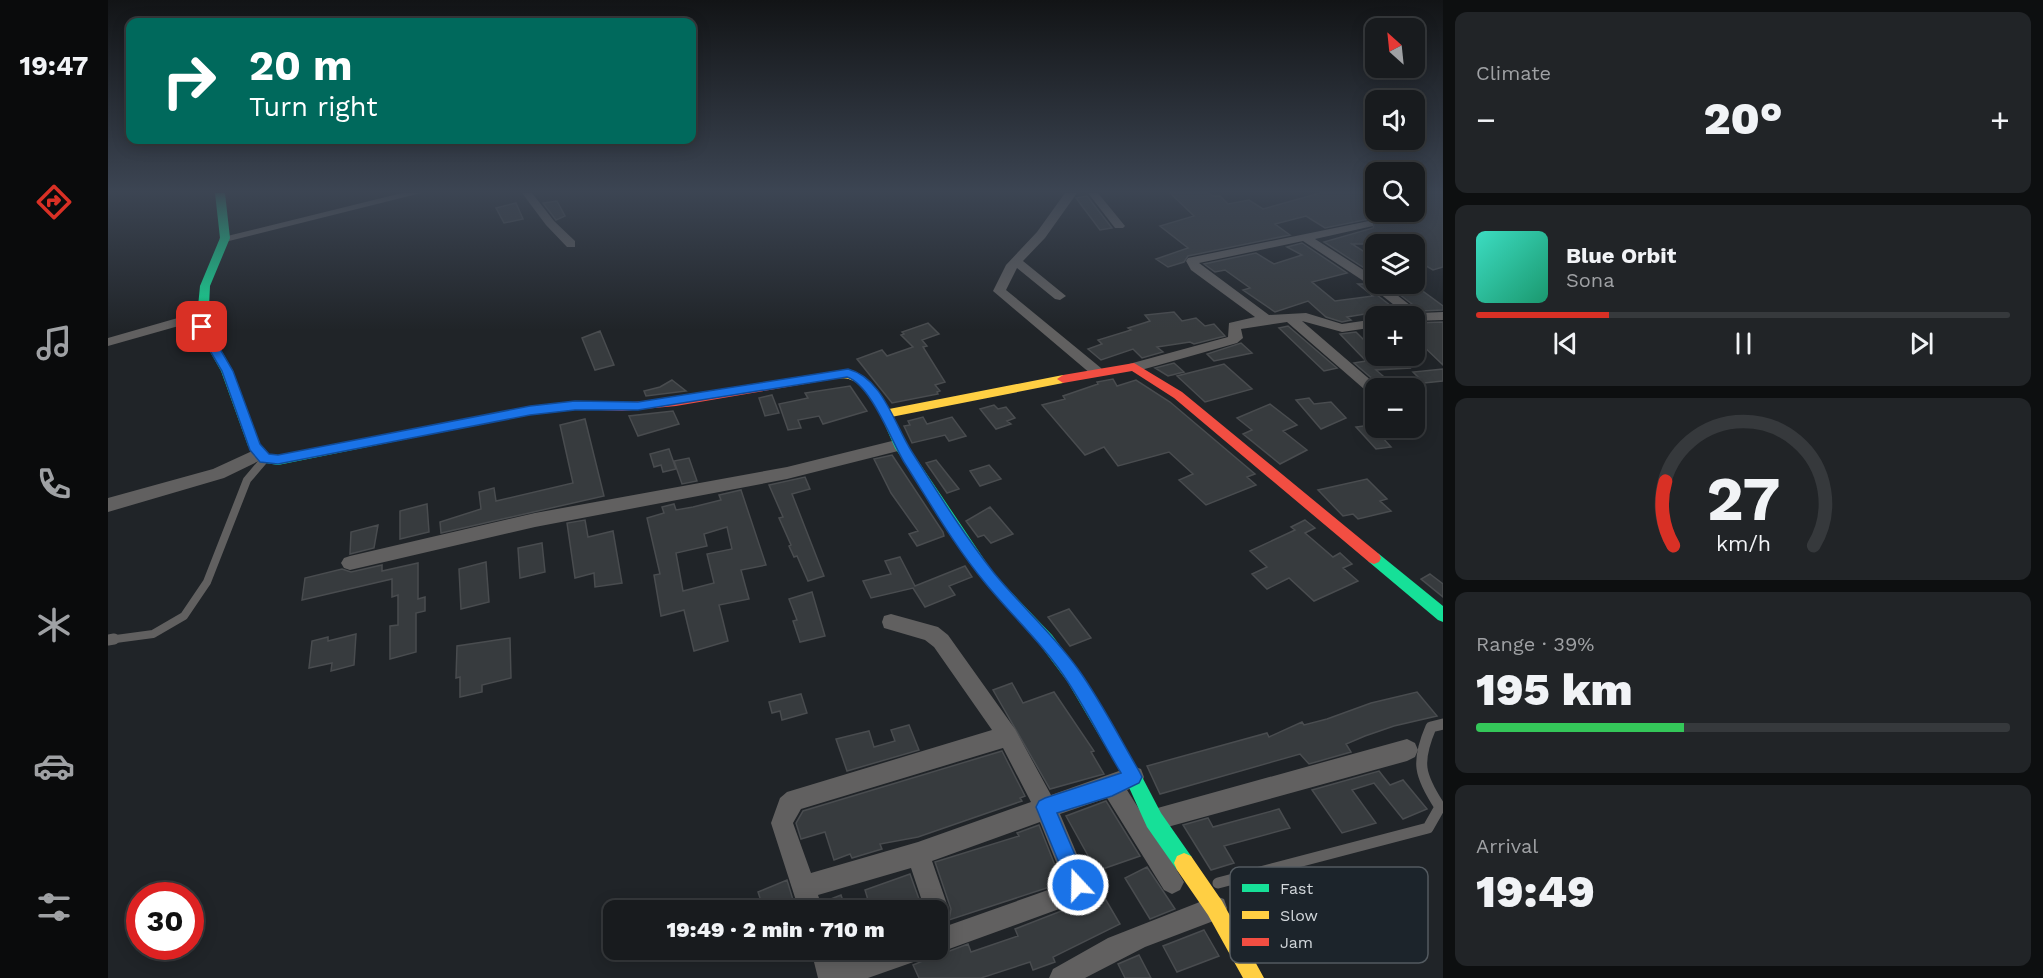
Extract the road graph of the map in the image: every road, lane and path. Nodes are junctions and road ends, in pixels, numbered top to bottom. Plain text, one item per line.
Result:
1 (225, 238) edge
2 (566, 239) edge
3 (1037, 239) edge
4 (1302, 239) edge
5 (1307, 239) edge
6 (571, 244) dead end
7 (1016, 261) junction
8 (1060, 296) dead end
9 (1402, 306) edge
10 (202, 315) junction
11 (1443, 316) edge
12 (1425, 317) edge
13 (1290, 318) junction
14 (1266, 319) junction
15 (1365, 325) edge
16 (108, 342) edge
17 (1134, 367) junction
18 (1096, 371) junction
19 (1365, 383) edge
20 (886, 414) junction
21 (900, 445) junction
22 (262, 457) junction
23 (108, 506) edge
24 (350, 563) dead end
25 (1443, 615) edge
26 (891, 622) dead end
27 (108, 640) edge
28 (1443, 724) edge
29 (1008, 736) junction
30 (1407, 750) dead end
31 (1133, 777) junction
32 (1112, 786) junction
33 (1045, 807) junction
34 (1154, 820) junction
35 (918, 854) junction
36 (1279, 867) edge
37 (1230, 880) edge
38 (1172, 882) dead end
39 (1218, 883) dead end
40 (804, 887) junction
41 (808, 900) edge
42 (933, 900) edge
43 (1215, 908) junction
44 (1230, 935) edge
45 (948, 937) edge
46 (827, 960) edge
47 (884, 960) edge
48 (1246, 963) edge
49 (832, 978) edge
50 (1062, 978) edge
51 (1254, 978) edge

1 - 10 street
2 - 6 street
3 - 7 street
4 - 14 street
5 - 9 street
7 - 8 street
7 - 18 street
10 - 16 street
10 - 22 street
11 - 12 street
13 - 14 street
13 - 15 street
13 - 19 street
14 - 17 street
17 - 18 street
17 - 25 street
18 - 20 street
20 - 21 street
20 - 22 street
21 - 24 street
21 - 31 street
22 - 23 street
22 - 27 lane
26 - 29 street
28 - 36 lane
29 - 33 street
29 - 40 street
30 - 34 street
31 - 32 street
31 - 34 street
32 - 33 street
32 - 38 street
33 - 35 street
33 - 45 street
34 - 43 street
35 - 40 street
35 - 42 street
37 - 39 lane
40 - 41 street
43 - 44 street
43 - 50 street
46 - 49 street
47 - 49 street
48 - 51 street

